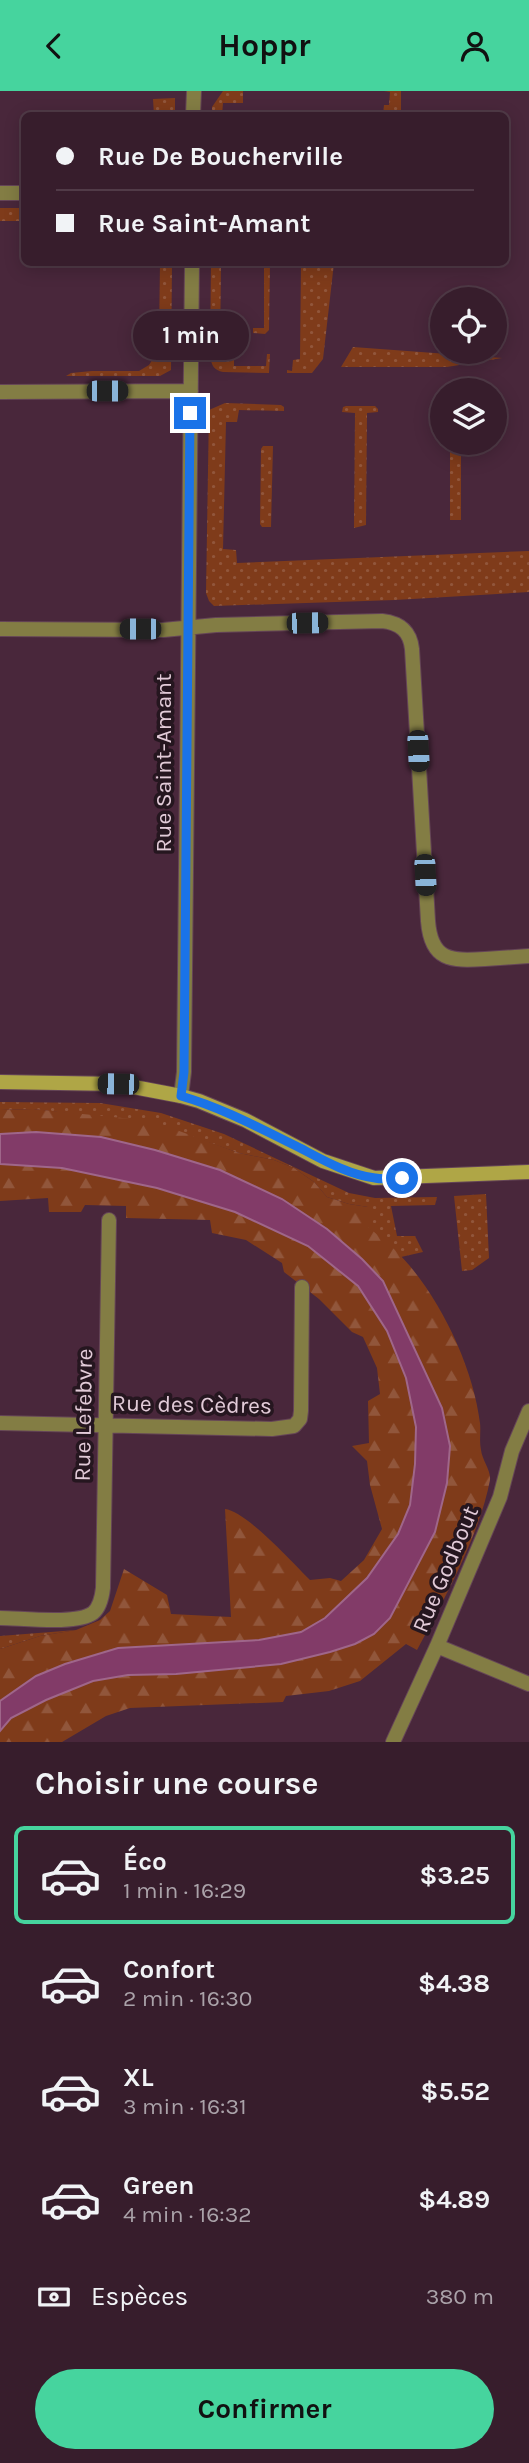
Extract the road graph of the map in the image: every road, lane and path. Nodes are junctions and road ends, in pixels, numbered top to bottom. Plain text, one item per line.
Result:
1 (194, 91) edge
2 (193, 112) edge
3 (0, 193) edge
4 (21, 193) edge
5 (192, 266) edge
6 (191, 391) junction
7 (0, 392) edge
8 (0, 629) edge
9 (187, 629) junction
10 (529, 956) edge
11 (0, 1082) edge
12 (181, 1096) junction
13 (529, 1172) edge
14 (109, 1220) dead end
15 (302, 1287) dead end
16 (529, 1411) edge
17 (0, 1423) edge
18 (106, 1425) junction
19 (0, 1618) edge
20 (437, 1646) junction
21 (529, 1683) edge
22 (393, 1742) edge

1 - 2 street
3 - 4 street
5 - 6 street, Rue Saint-Amant
6 - 7 street
6 - 9 street, Rue Saint-Amant
8 - 9 street
9 - 10 street
9 - 12 street, Rue Saint-Amant
11 - 12 street
12 - 13 street
14 - 18 street, Rue Lefebvre
15 - 18 street, Rue des Cèdres
16 - 20 street, Rue Godbout
17 - 18 street, Rue des Cèdres
18 - 19 street, Rue Lefebvre
20 - 21 street
20 - 22 street, Rue Godbout

